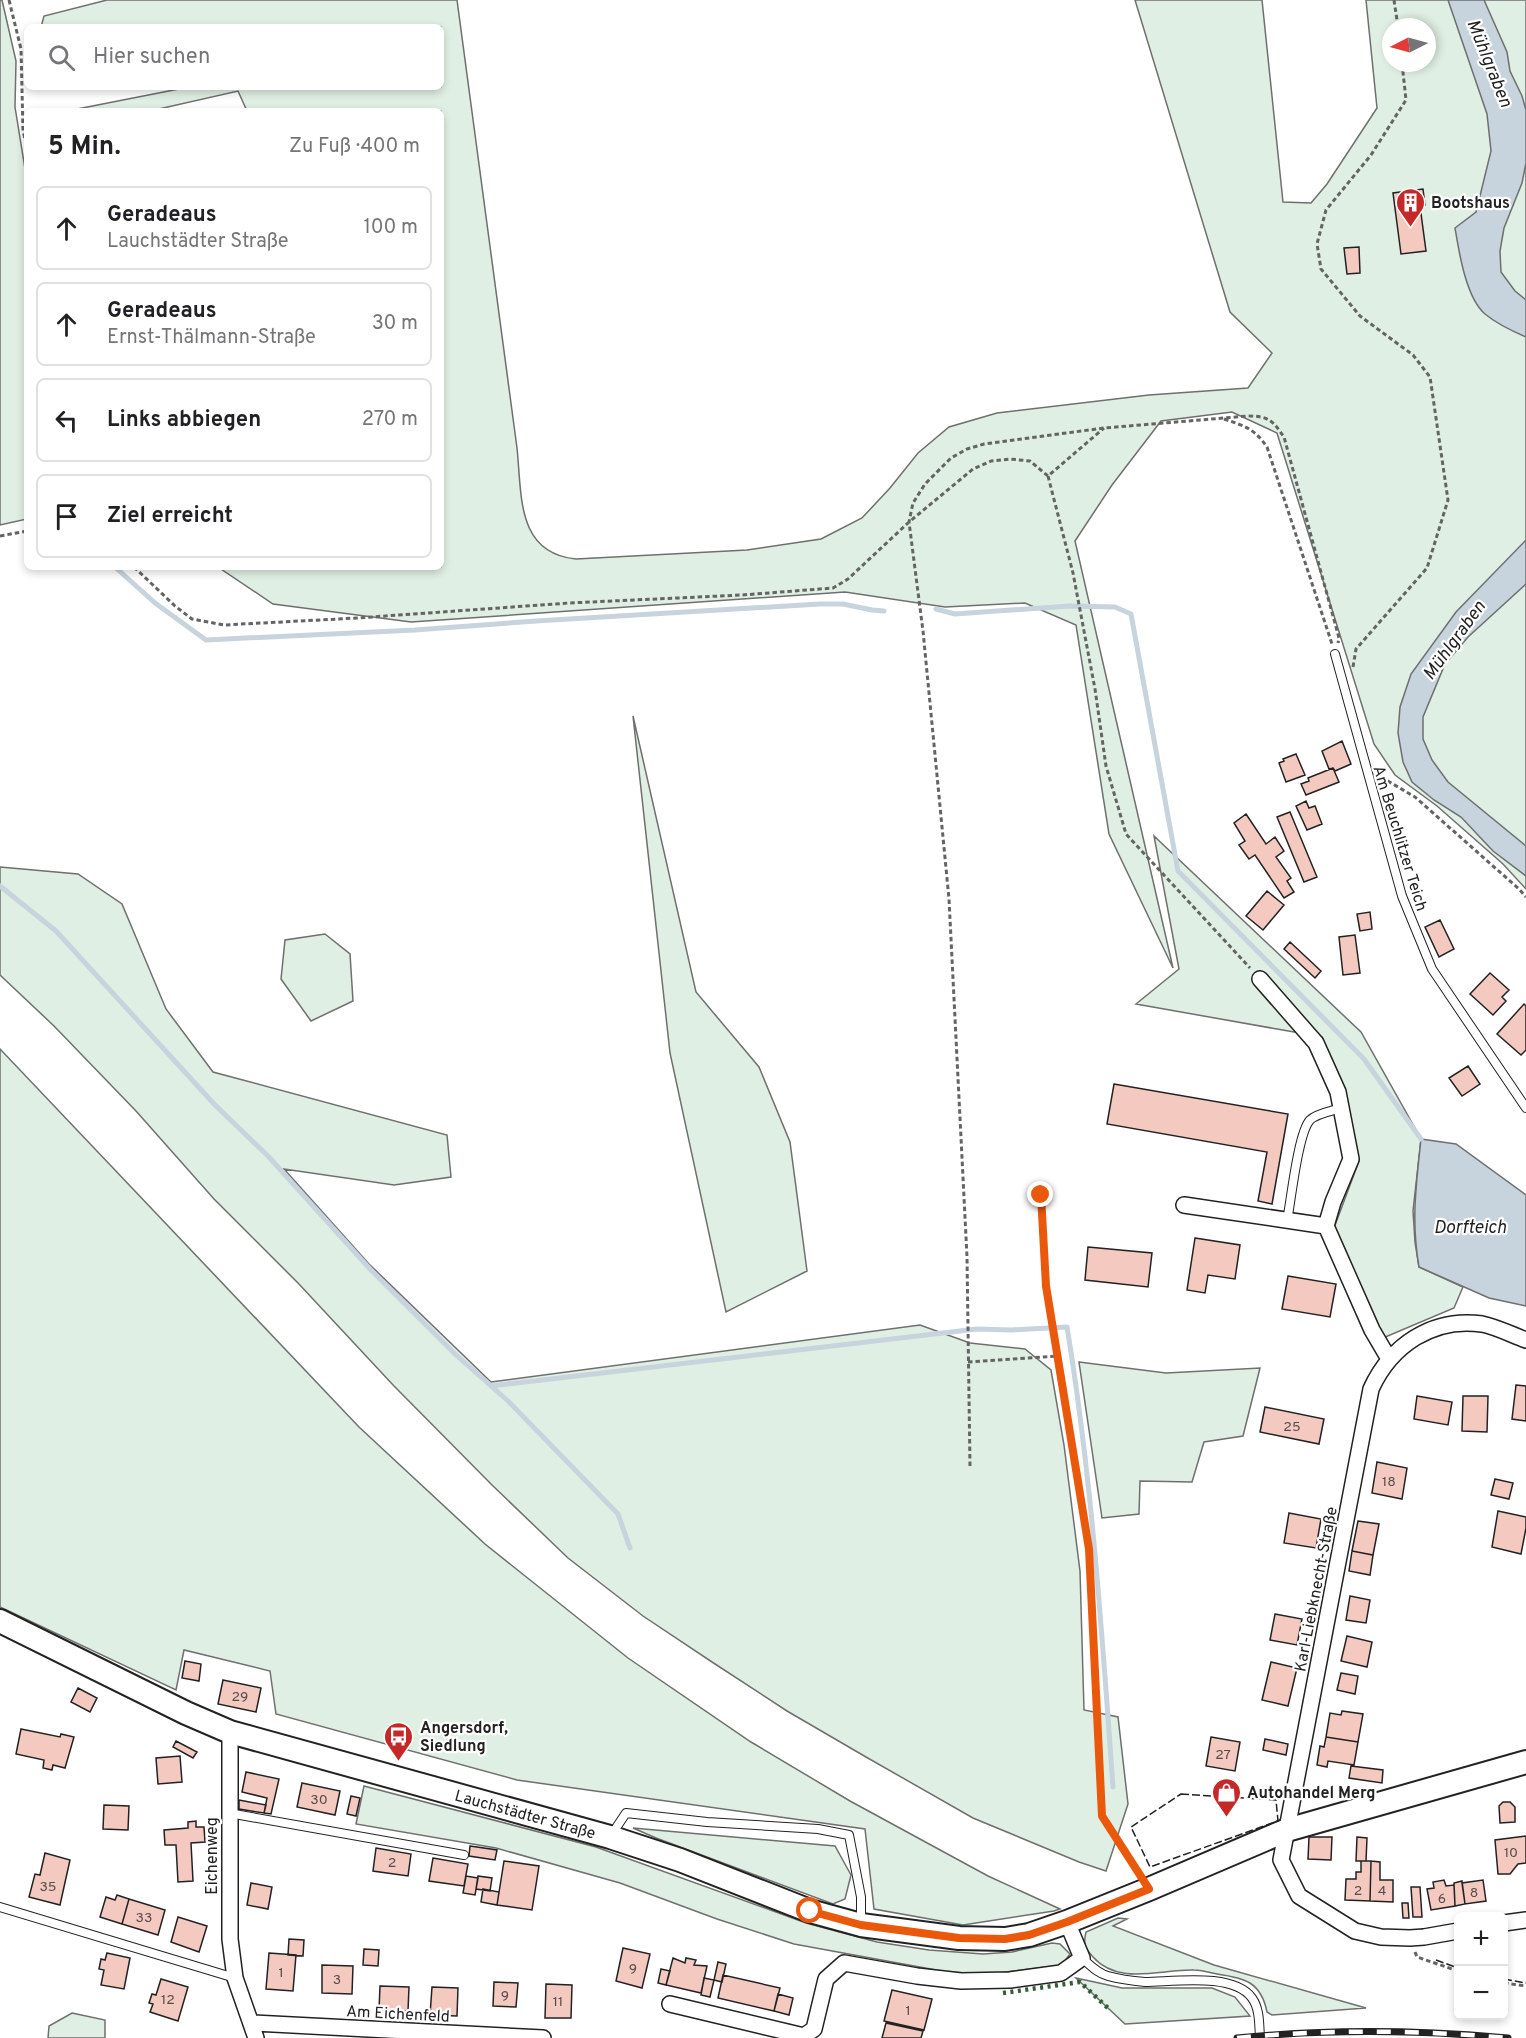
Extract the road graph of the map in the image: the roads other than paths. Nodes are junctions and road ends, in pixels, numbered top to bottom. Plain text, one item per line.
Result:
1 (1335, 654) road end
2 (1260, 980) road end
3 (1341, 1108) junction
4 (1526, 1108) edge
5 (1184, 1205) dead end
6 (1287, 1221) junction
7 (1326, 1226) junction
8 (1526, 1340) edge
9 (1389, 1359) junction
10 (0, 1621) edge
11 (230, 1732) junction
12 (1526, 1762) edge
13 (229, 1813) junction
14 (1287, 1830) junction
15 (610, 1837) junction
16 (464, 1855) dead end
17 (0, 1907) edge
18 (1526, 1920) edge
19 (1067, 1922) junction
20 (1508, 1922) edge
21 (861, 1925) junction
22 (1454, 1932) edge
23 (1082, 1958) junction
24 (235, 1978) junction
25 (670, 2004) dead end
26 (254, 2031) edge
27 (543, 2038) edge
28 (1260, 2038) edge

1 - 4 lane, Am Beuchlitzer Teich
2 - 3 street
3 - 6 lane
3 - 7 street
5 - 6 street
6 - 7 street
7 - 9 street
8 - 9 street, Karl-Liebknecht-Straße
9 - 14 street, Karl-Liebknecht-Straße
10 - 11 main road, Lauchstädter Straße
11 - 13 street, Eichenweg
11 - 15 main road, Lauchstädter Straße
12 - 14 main road, Lauchstädter Straße
13 - 16 lane
13 - 24 street, Eichenweg
14 - 19 main road, Lauchstädter Straße
14 - 22 street, Karl-Liebknecht-Straße
15 - 21 main road, Lauchstädter Straße
15 - 21 lane
17 - 24 lane
18 - 20 street
19 - 21 main road, Lauchstädter Straße
19 - 23 street
23 - 25 street
23 - 28 lane
24 - 26 street, Eichenweg
26 - 27 street, Am Eichenfeld

